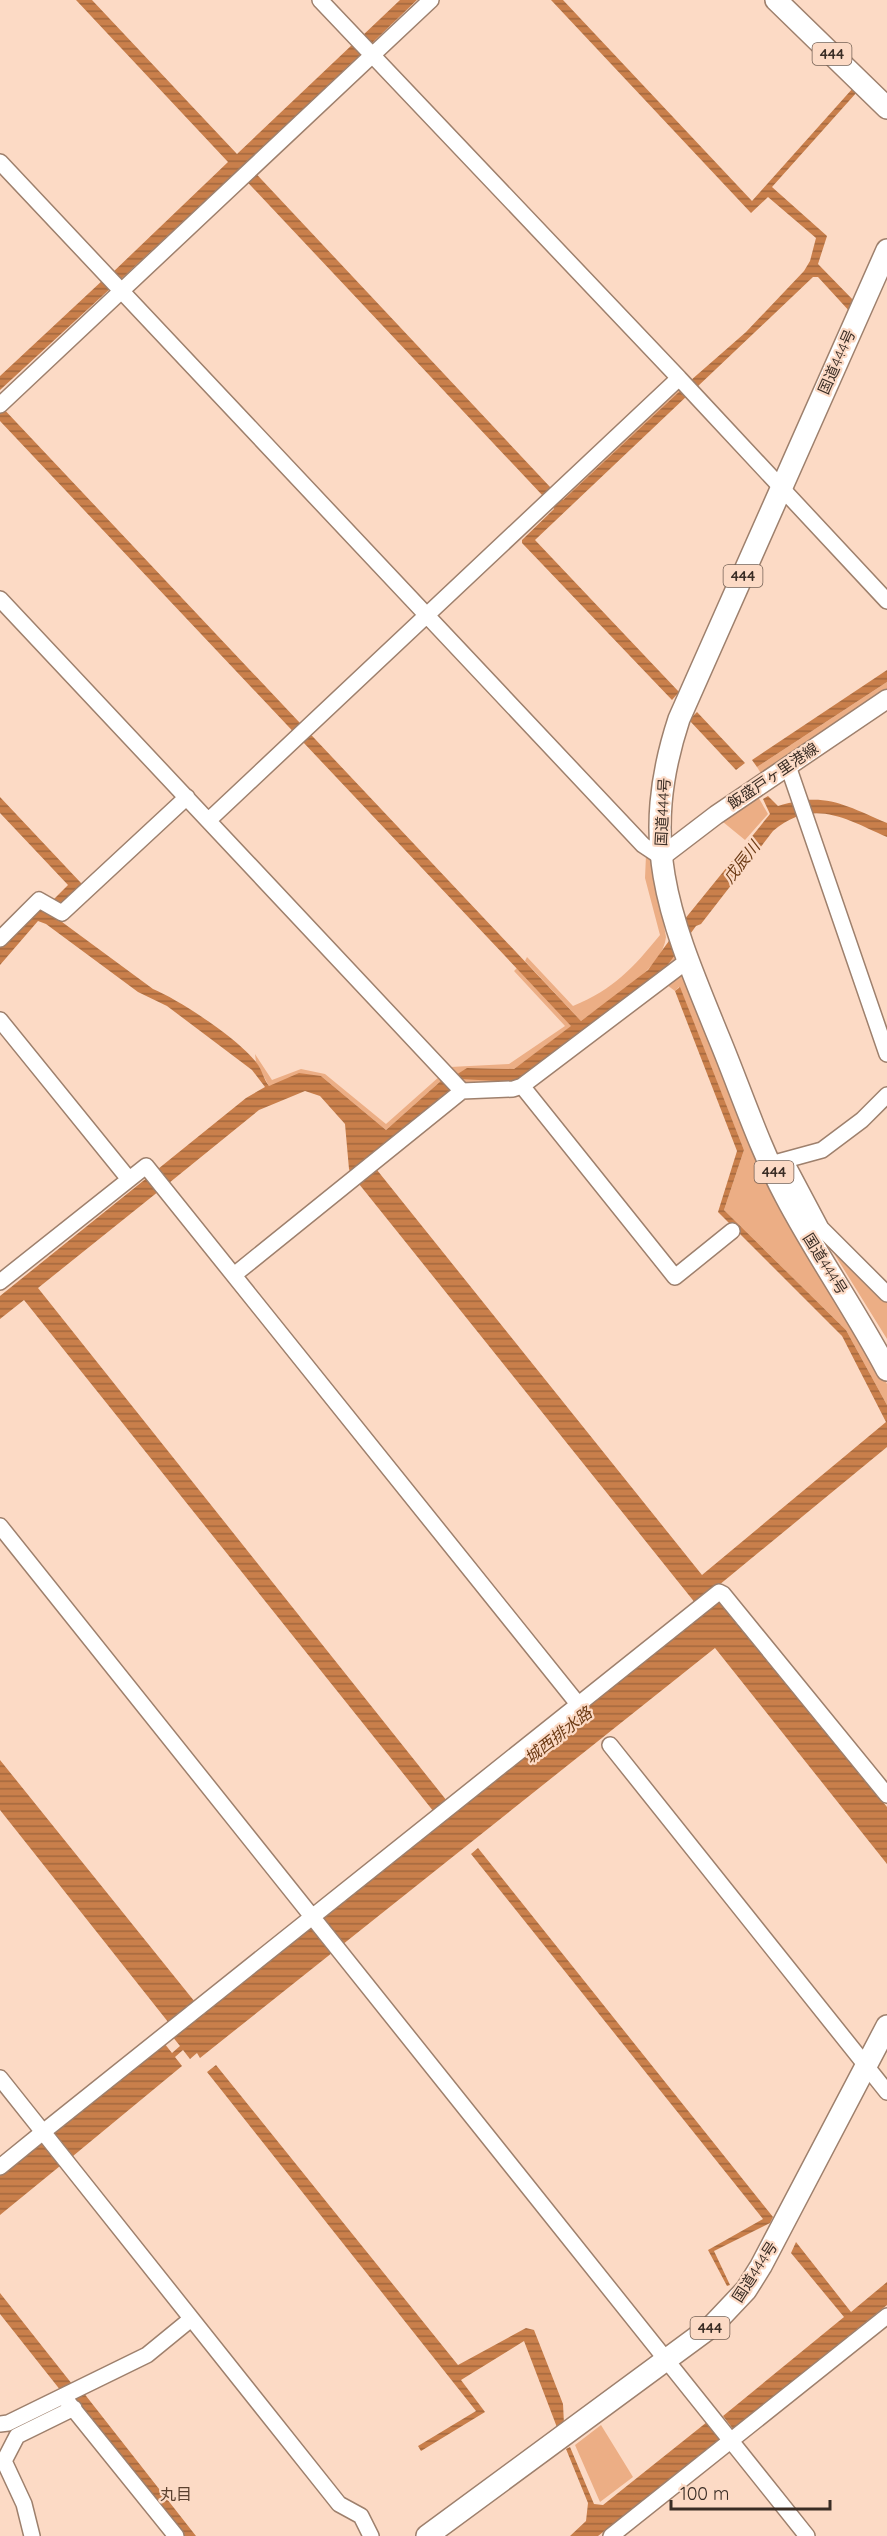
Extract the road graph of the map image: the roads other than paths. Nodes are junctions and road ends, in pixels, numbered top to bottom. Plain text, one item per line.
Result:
1 (320, 0) edge
2 (431, 0) edge
3 (776, 0) edge
4 (373, 56) junction
5 (887, 108) edge
6 (0, 162) edge
7 (887, 250) edge
8 (121, 291) junction
9 (679, 378) junction
10 (0, 404) edge
11 (782, 487) junction
12 (0, 599) edge
13 (887, 601) edge
14 (427, 615) junction
15 (887, 699) edge
16 (788, 766) junction
17 (187, 797) junction
18 (210, 819) junction
19 (661, 857) junction
20 (0, 939) edge
21 (687, 961) junction
22 (0, 1020) edge
23 (887, 1054) edge
24 (522, 1086) junction
25 (462, 1090) junction
26 (887, 1095) edge
27 (778, 1162) junction
28 (128, 1178) junction
29 (732, 1231) dead end
30 (234, 1275) junction
31 (0, 1282) edge
32 (887, 1294) edge
33 (887, 1370) edge
34 (0, 1526) edge
35 (578, 1704) junction
36 (610, 1745) dead end
37 (887, 1795) edge
38 (314, 1919) junction
39 (887, 2026) edge
40 (866, 2066) junction
41 (0, 2078) edge
42 (887, 2092) edge
43 (52, 2143) junction
44 (0, 2167) edge
45 (887, 2316) edge
46 (191, 2319) junction
47 (666, 2361) junction
48 (63, 2396) junction
49 (74, 2408) junction
50 (0, 2424) edge
51 (724, 2431) junction
52 (32, 2536) edge
53 (176, 2536) edge
54 (371, 2536) edge
55 (427, 2536) edge
56 (611, 2536) edge
57 (807, 2536) edge

1 - 4 street
2 - 4 street
3 - 5 highway, 444
4 - 8 street
4 - 9 street
6 - 8 street
7 - 11 highway, 国道444号 / 444
8 - 10 street
8 - 14 street
9 - 11 street
9 - 14 street
11 - 13 street
11 - 19 highway, 国道444号 / 444
12 - 17 street
14 - 18 street
14 - 19 street
15 - 16 main road, 飯盛戸ヶ里港線
16 - 19 main road, 飯盛戸ヶ里港線
16 - 23 street
17 - 18 street
17 - 20 street
18 - 25 street
19 - 21 highway, 国道444号 / 444
21 - 24 street
21 - 27 highway, 国道444号 / 444
22 - 28 street
24 - 25 street
24 - 29 street
25 - 30 street
26 - 27 street
27 - 32 street
27 - 33 highway, 国道444号 / 444
28 - 30 street
28 - 31 street
30 - 35 street
34 - 38 street
35 - 37 street
35 - 38 street
36 - 40 street
38 - 43 street
38 - 47 street
39 - 40 highway, 国道444号 / 444
40 - 42 street
40 - 47 highway, 国道444号 / 444
41 - 43 street
43 - 44 street
43 - 46 street
45 - 51 street
46 - 48 street
46 - 54 street
47 - 51 street
47 - 55 highway, 国道444号 / 444
48 - 49 street
48 - 50 street
49 - 52 street
49 - 53 street
51 - 56 street
51 - 57 street

